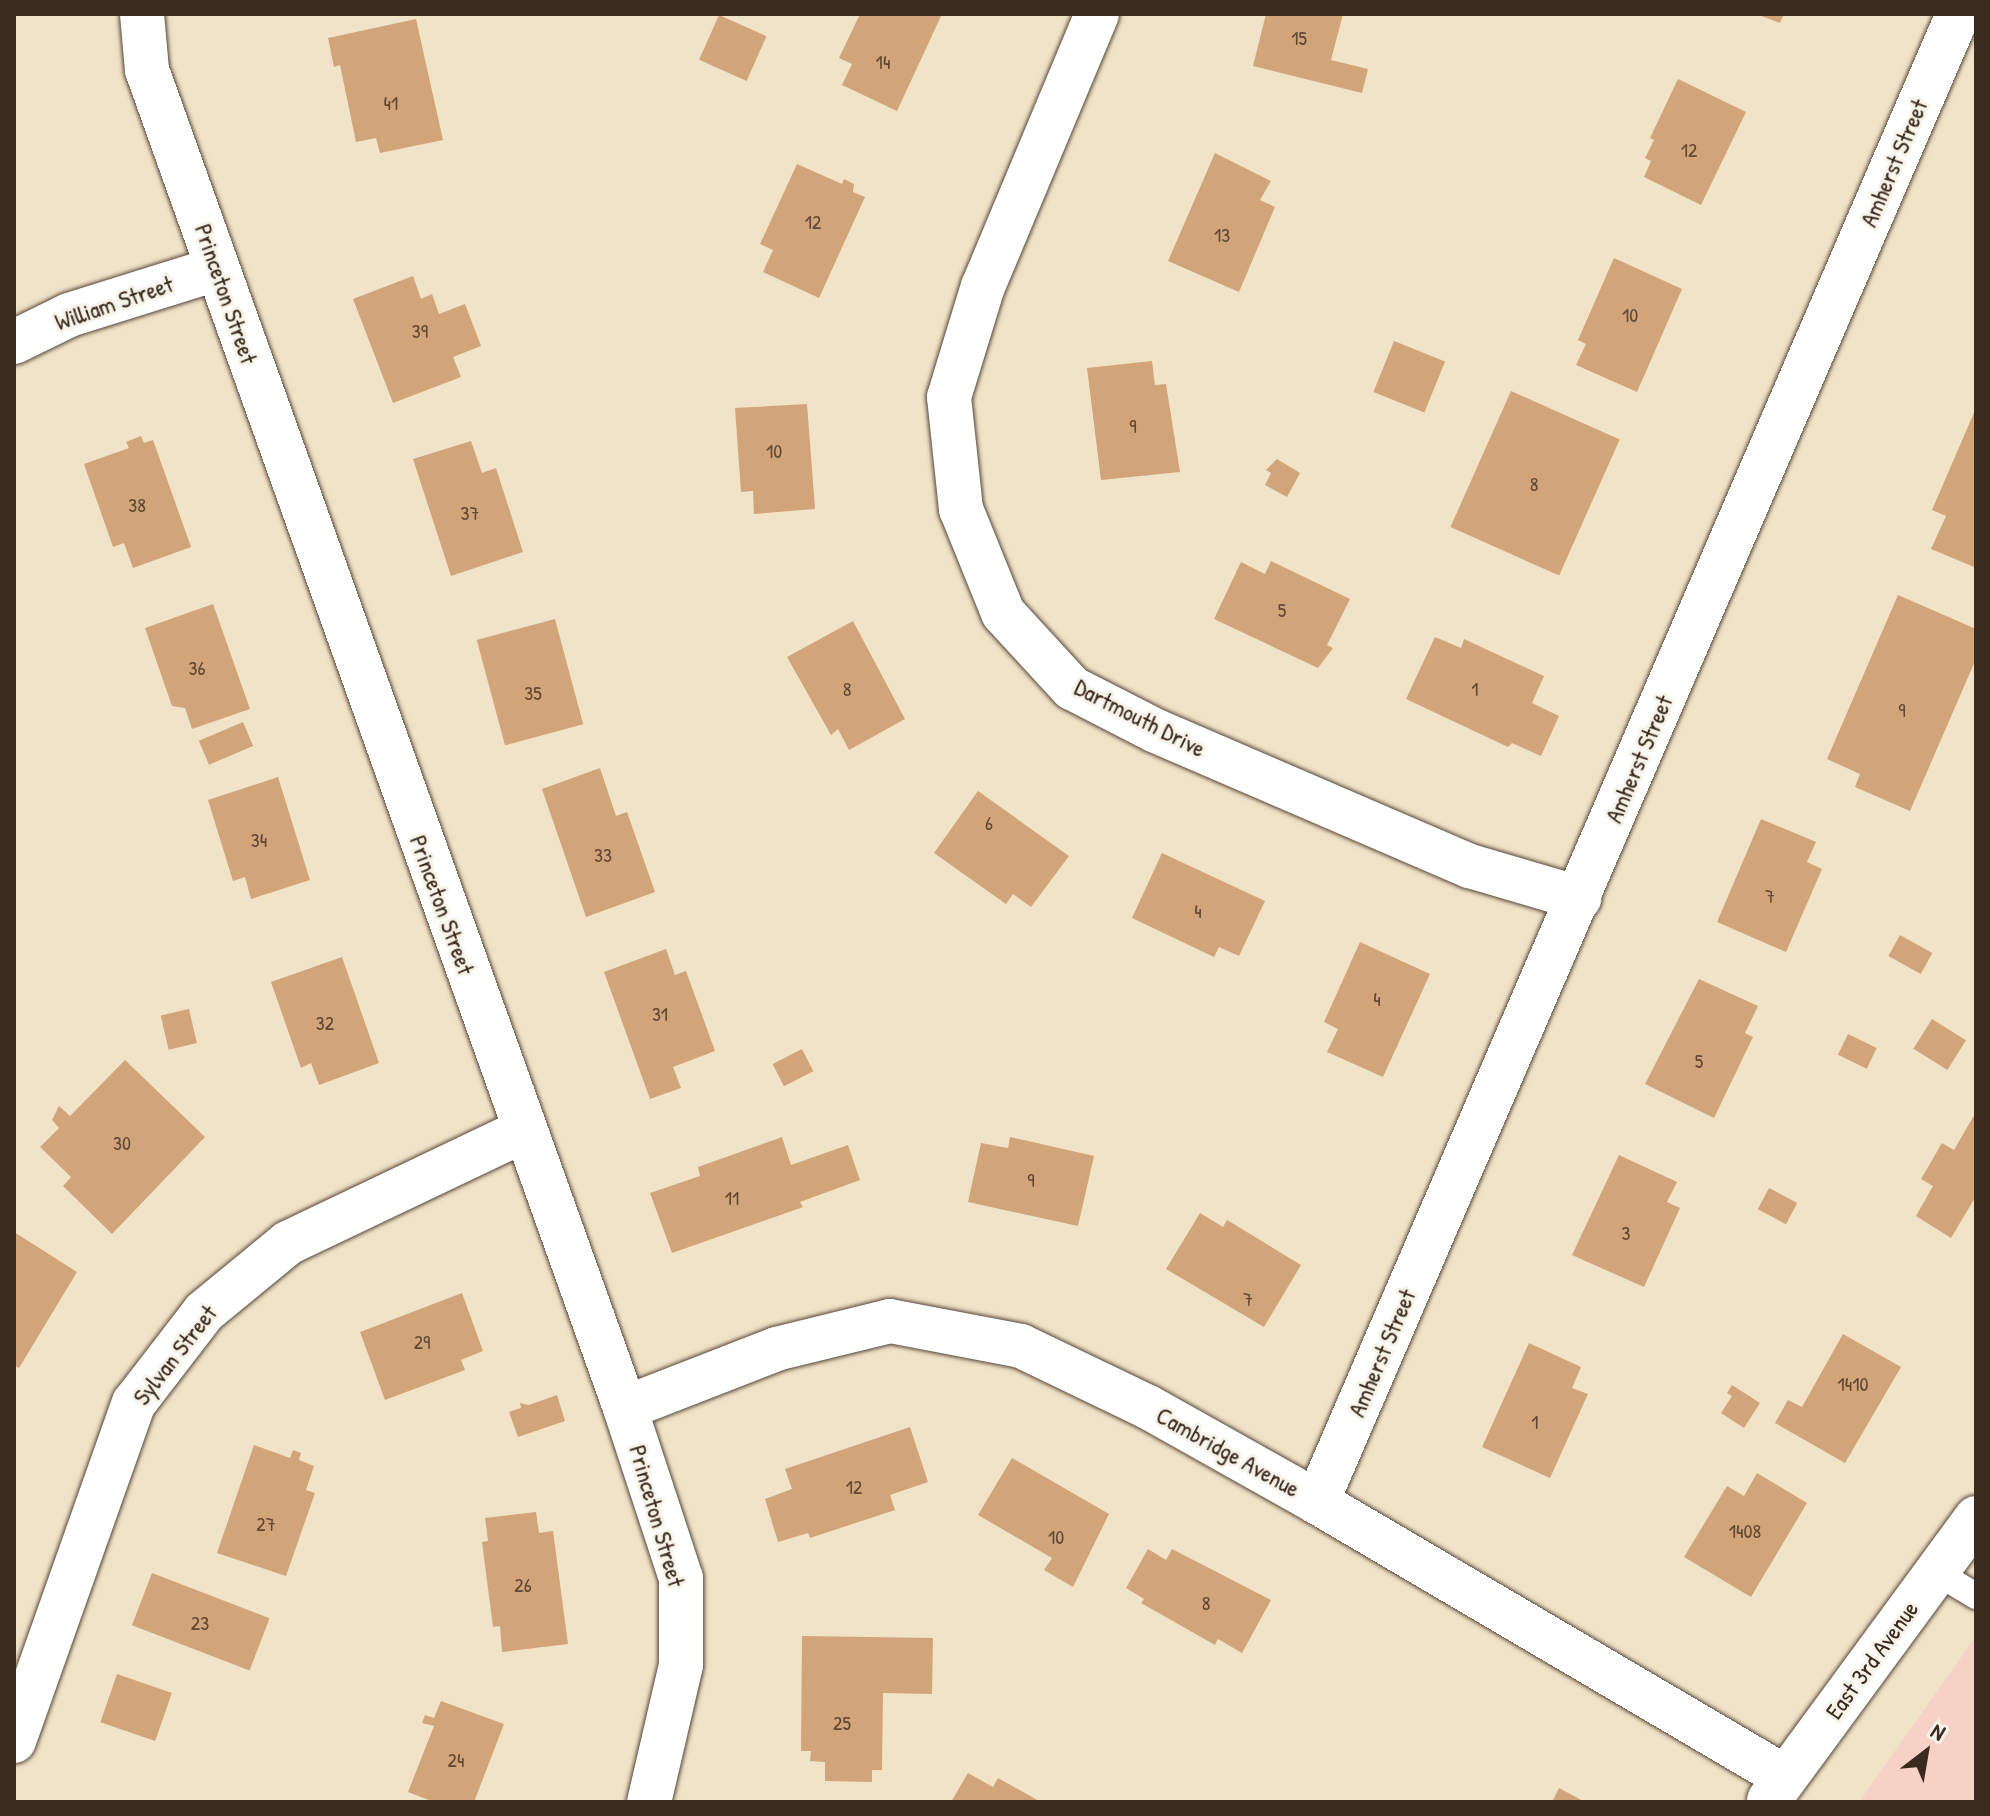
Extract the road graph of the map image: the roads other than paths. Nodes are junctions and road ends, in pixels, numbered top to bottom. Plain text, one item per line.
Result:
1 (142, 14) edge
2 (1097, 14) edge
3 (1958, 14) edge
4 (216, 269) junction
5 (14, 342) edge
6 (1579, 898) junction
7 (523, 1131) junction
8 (625, 1408) junction
9 (1317, 1502) junction
10 (1976, 1518) edge
11 (1936, 1572) junction
12 (1976, 1596) edge
13 (14, 1741) edge
14 (1776, 1790) edge
15 (649, 1802) edge

1 - 4 street, Princeton Street
2 - 6 street, Dartmouth Drive
3 - 6 street, Amherst Street
4 - 5 street, William Street
4 - 7 street, Princeton Street
6 - 9 street, Amherst Street
7 - 8 street, Princeton Street
7 - 13 street, Sylvan Street
8 - 9 street, Cambridge Avenue
8 - 15 street, Princeton Street
9 - 14 street, Cambridge Avenue
10 - 11 street, East 3rd Avenue
11 - 12 lane
11 - 14 street, East 3rd Avenue

